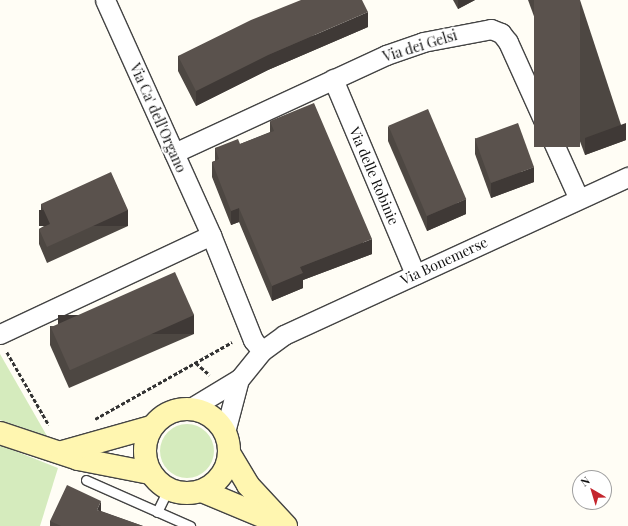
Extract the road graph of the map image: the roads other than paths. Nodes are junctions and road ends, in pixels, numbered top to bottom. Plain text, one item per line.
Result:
1 (105, 0) edge
2 (334, 79) junction
3 (174, 154) junction
4 (628, 177) edge
5 (579, 199) junction
6 (210, 235) junction
7 (415, 274) junction
8 (0, 334) edge
9 (262, 351) junction
10 (239, 379) junction
11 (191, 408) junction
12 (151, 427) junction
13 (225, 432) junction
14 (0, 433) edge
15 (57, 453) junction
16 (230, 453) junction
17 (150, 473) junction
18 (86, 480) dead end
19 (168, 489) junction
20 (202, 491) junction
21 (157, 512) junction
22 (190, 526) edge
23 (286, 526) edge

1 - 3 street, Via Ca' dell'Organo
2 - 3 street, Via dei Gelsi
2 - 5 street, Via dei Gelsi
2 - 7 street, Via delle Robinie
3 - 6 street, Via Ca' dell'Organo
4 - 5 street, Via Bonemerse
5 - 7 street, Via Bonemerse
6 - 8 street
6 - 9 street, Via Ca' dell'Organo
7 - 9 street, Via Bonemerse
9 - 10 street
10 - 11 street
10 - 13 street
11 - 12 main road
11 - 13 main road
12 - 15 main road
12 - 17 main road
13 - 16 main road
14 - 15 main road
15 - 17 main road
16 - 20 main road
16 - 23 main road
17 - 19 main road
18 - 21 lane
19 - 20 main road
19 - 21 lane
20 - 23 main road
21 - 22 lane

